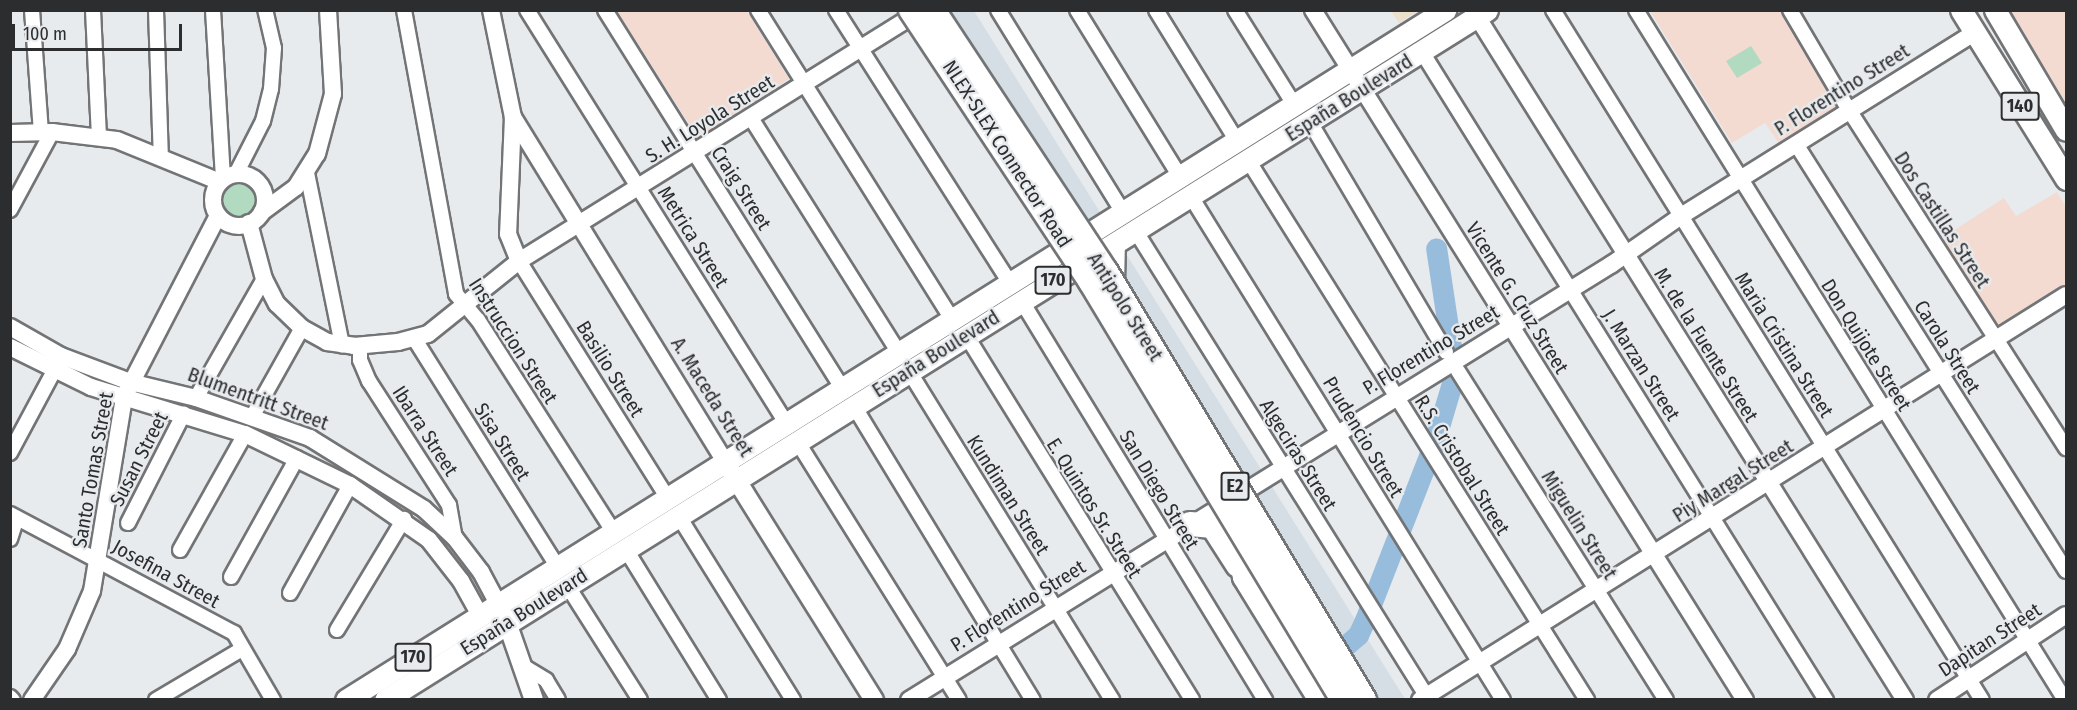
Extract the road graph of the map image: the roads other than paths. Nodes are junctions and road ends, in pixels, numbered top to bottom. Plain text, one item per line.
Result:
1 (32, 10) edge
2 (93, 10) edge
3 (156, 10) edge
4 (213, 10) edge
5 (265, 10) edge
6 (328, 10) edge
7 (405, 10) edge
8 (490, 10) edge
9 (527, 10) edge
10 (605, 10) edge
11 (758, 10) edge
12 (836, 10) edge
13 (998, 10) edge
14 (1077, 10) edge
15 (1156, 10) edge
16 (1235, 10) edge
17 (1313, 10) edge
18 (1445, 10) edge
19 (1553, 10) edge
20 (1636, 10) edge
21 (1790, 10) edge
22 (1961, 10) edge
23 (1995, 10) edge
24 (918, 11) edge
25 (1479, 13) edge
26 (1974, 33) junction
27 (860, 48) junction
28 (1422, 52) junction
29 (1350, 71) junction
30 (804, 85) junction
31 (1362, 90) junction
32 (1294, 106) junction
33 (1849, 110) junction
34 (513, 117) junction
35 (751, 118) junction
36 (1310, 122) junction
37 (2067, 129) edge
38 (47, 132) junction
39 (10, 133) edge
40 (99, 137) junction
41 (1237, 141) junction
42 (1796, 144) junction
43 (696, 152) junction
44 (161, 158) junction
45 (1248, 160) junction
46 (307, 173) junction
47 (1180, 177) junction
48 (226, 178) junction
49 (1740, 179) junction
50 (2067, 179) edge
51 (640, 186) junction
52 (1190, 195) junction
53 (10, 210) edge
54 (1122, 211) junction
55 (262, 212) junction
56 (218, 216) junction
57 (1681, 216) junction
58 (249, 223) junction
59 (580, 224) junction
60 (1126, 235) junction
61 (1064, 248) junction
62 (1625, 256) junction
63 (519, 261) junction
64 (1075, 267) junction
65 (264, 279) junction
66 (1008, 282) junction
67 (1569, 289) junction
68 (2067, 295) edge
69 (1021, 300) junction
70 (465, 304) junction
71 (951, 318) junction
72 (10, 327) edge
73 (1510, 327) junction
74 (302, 328) junction
75 (966, 335) junction
76 (414, 338) junction
77 (1995, 339) junction
78 (342, 345) junction
79 (360, 346) junction
80 (10, 347) edge
81 (899, 352) junction
82 (1456, 360) junction
83 (54, 371) junction
84 (909, 371) junction
85 (1940, 374) junction
86 (842, 388) junction
87 (127, 389) junction
88 (1395, 396) junction
89 (196, 398) junction
90 (854, 406) junction
91 (1883, 410) junction
92 (184, 413) junction
93 (252, 417) junction
94 (1338, 431) junction
95 (791, 432) junction
96 (245, 434) junction
97 (1825, 448) junction
98 (2067, 448) edge
99 (10, 453) edge
100 (297, 458) junction
101 (725, 461) junction
102 (1282, 466) junction
103 (1263, 478) junction
104 (737, 479) junction
105 (1768, 484) junction
106 (350, 485) junction
107 (668, 497) junction
108 (1233, 497) junction
109 (14, 516) edge
110 (678, 516) junction
111 (404, 519) junction
112 (1714, 519) junction
113 (1258, 520) junction
114 (128, 523) dead end
115 (1190, 524) junction
116 (455, 538) junction
117 (10, 539) edge
118 (1166, 539) junction
119 (619, 540) junction
120 (180, 550) dead end
121 (1656, 555) junction
122 (99, 559) junction
123 (557, 566) junction
124 (2067, 571) edge
125 (1111, 573) junction
126 (231, 577) dead end
127 (1245, 577) junction
128 (567, 585) junction
129 (1597, 589) junction
130 (290, 593) dead end
131 (1055, 608) junction
132 (504, 612) junction
133 (2067, 615) edge
134 (485, 624) junction
135 (1541, 624) junction
136 (336, 630) dead end
137 (2028, 640) junction
138 (999, 644) junction
139 (242, 648) junction
140 (514, 648) junction
141 (1480, 662) junction
142 (523, 666) junction
143 (945, 677) junction
144 (1969, 678) junction
145 (1425, 698) edge
146 (32, 699) edge
147 (156, 699) edge
148 (273, 699) edge
149 (346, 699) edge
150 (385, 699) edge
151 (534, 699) edge
152 (558, 699) edge
153 (640, 699) edge
154 (719, 699) edge
155 (793, 699) edge
156 (874, 699) edge
157 (909, 699) edge
158 (959, 699) edge
159 (1033, 699) edge
160 (1112, 699) edge
161 (1192, 699) edge
162 (1265, 699) edge
163 (1321, 699) edge
164 (1343, 699) edge
165 (1364, 699) edge
166 (1376, 699) edge
167 (1503, 699) edge
168 (1587, 699) edge
169 (1666, 699) edge
170 (1745, 699) edge
171 (1826, 699) edge
172 (1905, 699) edge
173 (1937, 699) edge
174 (1982, 699) edge
175 (2065, 699) edge

1 - 38 street
2 - 40 street
3 - 44 street
4 - 48 street
5 - 48 street
6 - 46 street
7 - 70 street, Instruccion Street
8 - 34 street
9 - 51 street, Metrica Street
10 - 43 street, Craig Street
11 - 30 street
12 - 27 street
13 - 54 street
14 - 47 street
15 - 41 street
16 - 32 street
17 - 29 street, Vicente G. Cruz Street
18 - 29 main road, España Boulevard / 170
19 - 57 street, Maria Cristina Street
20 - 49 street, Don Quijote Street
21 - 33 street, Dos Castillas Street
22 - 26 main road, 140
23 - 37 main road, 140
24 - 27 street, S. H. Loyola Street
24 - 61 street, Antipolo Street
24 - 164 highway, NLEX-SLEX Connector Road / E2, bridge
24 - 165 highway, NLEX-SLEX Connector Road / E2, bridge
25 - 28 main road, España Boulevard / 170
25 - 62 street, M. de la Fuente Street
26 - 33 street, P. Florentino Street
26 - 50 main road, 140
27 - 30 street, S. H. Loyola Street
27 - 66 street
28 - 31 main road, España Boulevard / 170
28 - 67 street, J. Marzan Street
29 - 31 street, Vicente G. Cruz Street
29 - 32 main road, España Boulevard / 170
30 - 35 street, S. H. Loyola Street
30 - 71 street
31 - 36 main road, España Boulevard / 170
31 - 73 street, Vicente G. Cruz Street
32 - 41 main road, España Boulevard / 170
33 - 42 street, P. Florentino Street
33 - 77 street, Dos Castillas Street
34 - 59 street, A. Maceda Street
34 - 63 street
35 - 43 street, S. H. Loyola Street
35 - 81 street
36 - 45 main road, España Boulevard / 170
36 - 82 street, Miguelin Street
38 - 39 street
38 - 40 street
38 - 53 street
40 - 44 street
41 - 47 main road, España Boulevard / 170
42 - 49 street, P. Florentino Street
42 - 85 street, Carola Street
43 - 51 street, S. H. Loyola Street
43 - 86 street, Craig Street
44 - 48 street
45 - 52 main road, España Boulevard / 170
45 - 88 street, R.S. Cristobal Street
46 - 55 street
46 - 78 street
47 - 54 main road, España Boulevard / 170
48 - 55 street
48 - 56 street
49 - 57 street, P. Florentino Street
49 - 91 street, Don Quijote Street
51 - 59 street, S. H. Loyola Street
51 - 95 street, Metrica Street
52 - 60 main road, España Boulevard / 170
52 - 94 street, Prudencio Street
54 - 61 main road, España Boulevard / 170
55 - 58 street
56 - 58 street
56 - 87 street, Santo Tomas Street
57 - 62 street, P. Florentino Street
57 - 97 street, Maria Cristina Street
58 - 65 street
59 - 63 street, S. H. Loyola Street
59 - 101 street, A. Maceda Street
60 - 64 main road, España Boulevard / 170
60 - 102 street, Algeciras Street
60 - 108 street, Antipolo Street
61 - 64 street, Antipolo Street
61 - 66 main road, España Boulevard / 170
62 - 67 street, P. Florentino Street
62 - 105 street, M. de la Fuente Street
63 - 70 street, S. H. Loyola Street
63 - 107 street, Basilio Street
64 - 69 main road, España Boulevard / 170
64 - 108 street, Antipolo Street
65 - 74 street
65 - 89 street
66 - 71 main road, España Boulevard / 170
67 - 73 street, P. Florentino Street
67 - 112 street, J. Marzan Street
68 - 77 street, Piy Margal Street
69 - 75 main road, España Boulevard / 170
69 - 118 street, San Diego Street
70 - 76 street, S. H. Loyola Street
70 - 119 street, Instruccion Street
71 - 81 main road, España Boulevard / 170
72 - 87 street, Blumentritt Street
73 - 82 street, P. Florentino Street
73 - 121 street, Vicente G. Cruz Street
74 - 78 street, S. H. Loyola Street
74 - 93 street
75 - 84 main road, España Boulevard / 170
75 - 125 street, E. Quintos Sr. Street
76 - 79 street, S. H. Loyola Street
76 - 123 street, Sisa Street
77 - 85 street, Piy Margal Street
77 - 98 street, Dos Castillas Street
78 - 79 street, S. H. Loyola Street
79 - 116 street, Ibarra Street
80 - 83 street, Blumentritt Street
81 - 86 main road, España Boulevard / 170
82 - 88 street, P. Florentino Street
82 - 129 street, Miguelin Street
83 - 87 street, Blumentritt Street
83 - 99 street
84 - 90 main road, España Boulevard / 170
84 - 131 street, Kundiman Street
85 - 91 street, Piy Margal Street
85 - 124 street, Carola Street
86 - 95 main road, España Boulevard / 170
87 - 89 street, Blumentritt Street
87 - 92 street, Blumentritt Street
87 - 122 street, Santo Tomas Street
88 - 94 street, P. Florentino Street
88 - 135 street, R.S. Cristobal Street
89 - 93 street, Blumentritt Street
90 - 95 main road, España Boulevard / 170
90 - 138 street
91 - 97 street, Piy Margal Street
91 - 137 street, Don Quijote Street
92 - 96 street, Blumentritt Street
92 - 114 street, Susan Street
93 - 116 street, Blumentritt Street
94 - 102 street, P. Florentino Street
94 - 141 street, Prudencio Street
95 - 101 main road, España Boulevard / 170
95 - 104 main road, España Boulevard / 170
95 - 143 street, Metrica Street
96 - 100 street, Blumentritt Street
96 - 120 street
97 - 105 street, Piy Margal Street
97 - 144 street, Maria Cristina Street
100 - 106 street, Blumentritt Street
100 - 126 street
101 - 104 main road, A. Maceda Street
101 - 107 main road, España Boulevard / 170
102 - 103 street, P. Florentino Street
102 - 145 street, Algeciras Street
103 - 108 street, P. Florentino Street
103 - 113 street
104 - 110 main road, España Boulevard / 170
104 - 156 main road, A. Maceda Street
105 - 112 street, Piy Margal Street
105 - 172 street, M. de la Fuente Street
106 - 111 street, Blumentritt Street
106 - 130 street
107 - 119 main road, España Boulevard / 170
108 - 113 street, Antipolo Street
108 - 115 street, P. Florentino Street
108 - 127 highway
109 - 117 street
109 - 122 street, Josefina Street
110 - 119 main road, España Boulevard / 170
110 - 155 street
111 - 134 street, Blumentritt Street
111 - 136 street
112 - 121 street, Piy Margal Street
112 - 171 street, J. Marzan Street
113 - 166 street, Antipolo Street
115 - 118 street, P. Florentino Street
115 - 127 highway
116 - 132 street, Blumentritt Street
118 - 125 street, P. Florentino Street
118 - 162 street, San Diego Street
119 - 123 main road, España Boulevard / 170
119 - 128 main road, España Boulevard / 170
119 - 154 street, Instruccion Street
121 - 129 street, Piy Margal Street
121 - 170 street, Vicente G. Cruz Street
122 - 139 street, Josefina Street
122 - 146 street, Santo Tomas Street
123 - 132 main road, España Boulevard / 170
125 - 131 street, P. Florentino Street
125 - 161 street, E. Quintos Sr. Street
127 - 163 highway
128 - 132 main road, España Boulevard / 170
128 - 153 street
129 - 135 street, Piy Margal Street
129 - 169 street, Miguelin Street
131 - 138 street, P. Florentino Street
131 - 160 street, Kundiman Street
132 - 134 main road, España Boulevard / 170
132 - 140 main road, Blumentritt Street
133 - 137 street, Dapitan Street
134 - 140 main road, Blumentritt Street
134 - 149 main road, España Boulevard / 170
134 - 150 main road, España Boulevard / 170
135 - 141 street, Piy Margal Street
135 - 168 street, R.S. Cristobal Street
137 - 144 street, Dapitan Street
137 - 175 street, Don Quijote Street
138 - 143 street, P. Florentino Street
138 - 159 street
139 - 147 street
139 - 148 street, Josefina Street
140 - 142 main road, Blumentritt Street
141 - 145 street, Piy Margal Street
141 - 167 street, Prudencio Street
142 - 151 main road, Blumentritt Street
142 - 152 street
143 - 157 street, P. Florentino Street
143 - 158 street, Metrica Street
144 - 173 street, Dapitan Street
144 - 174 street, Maria Cristina Street

